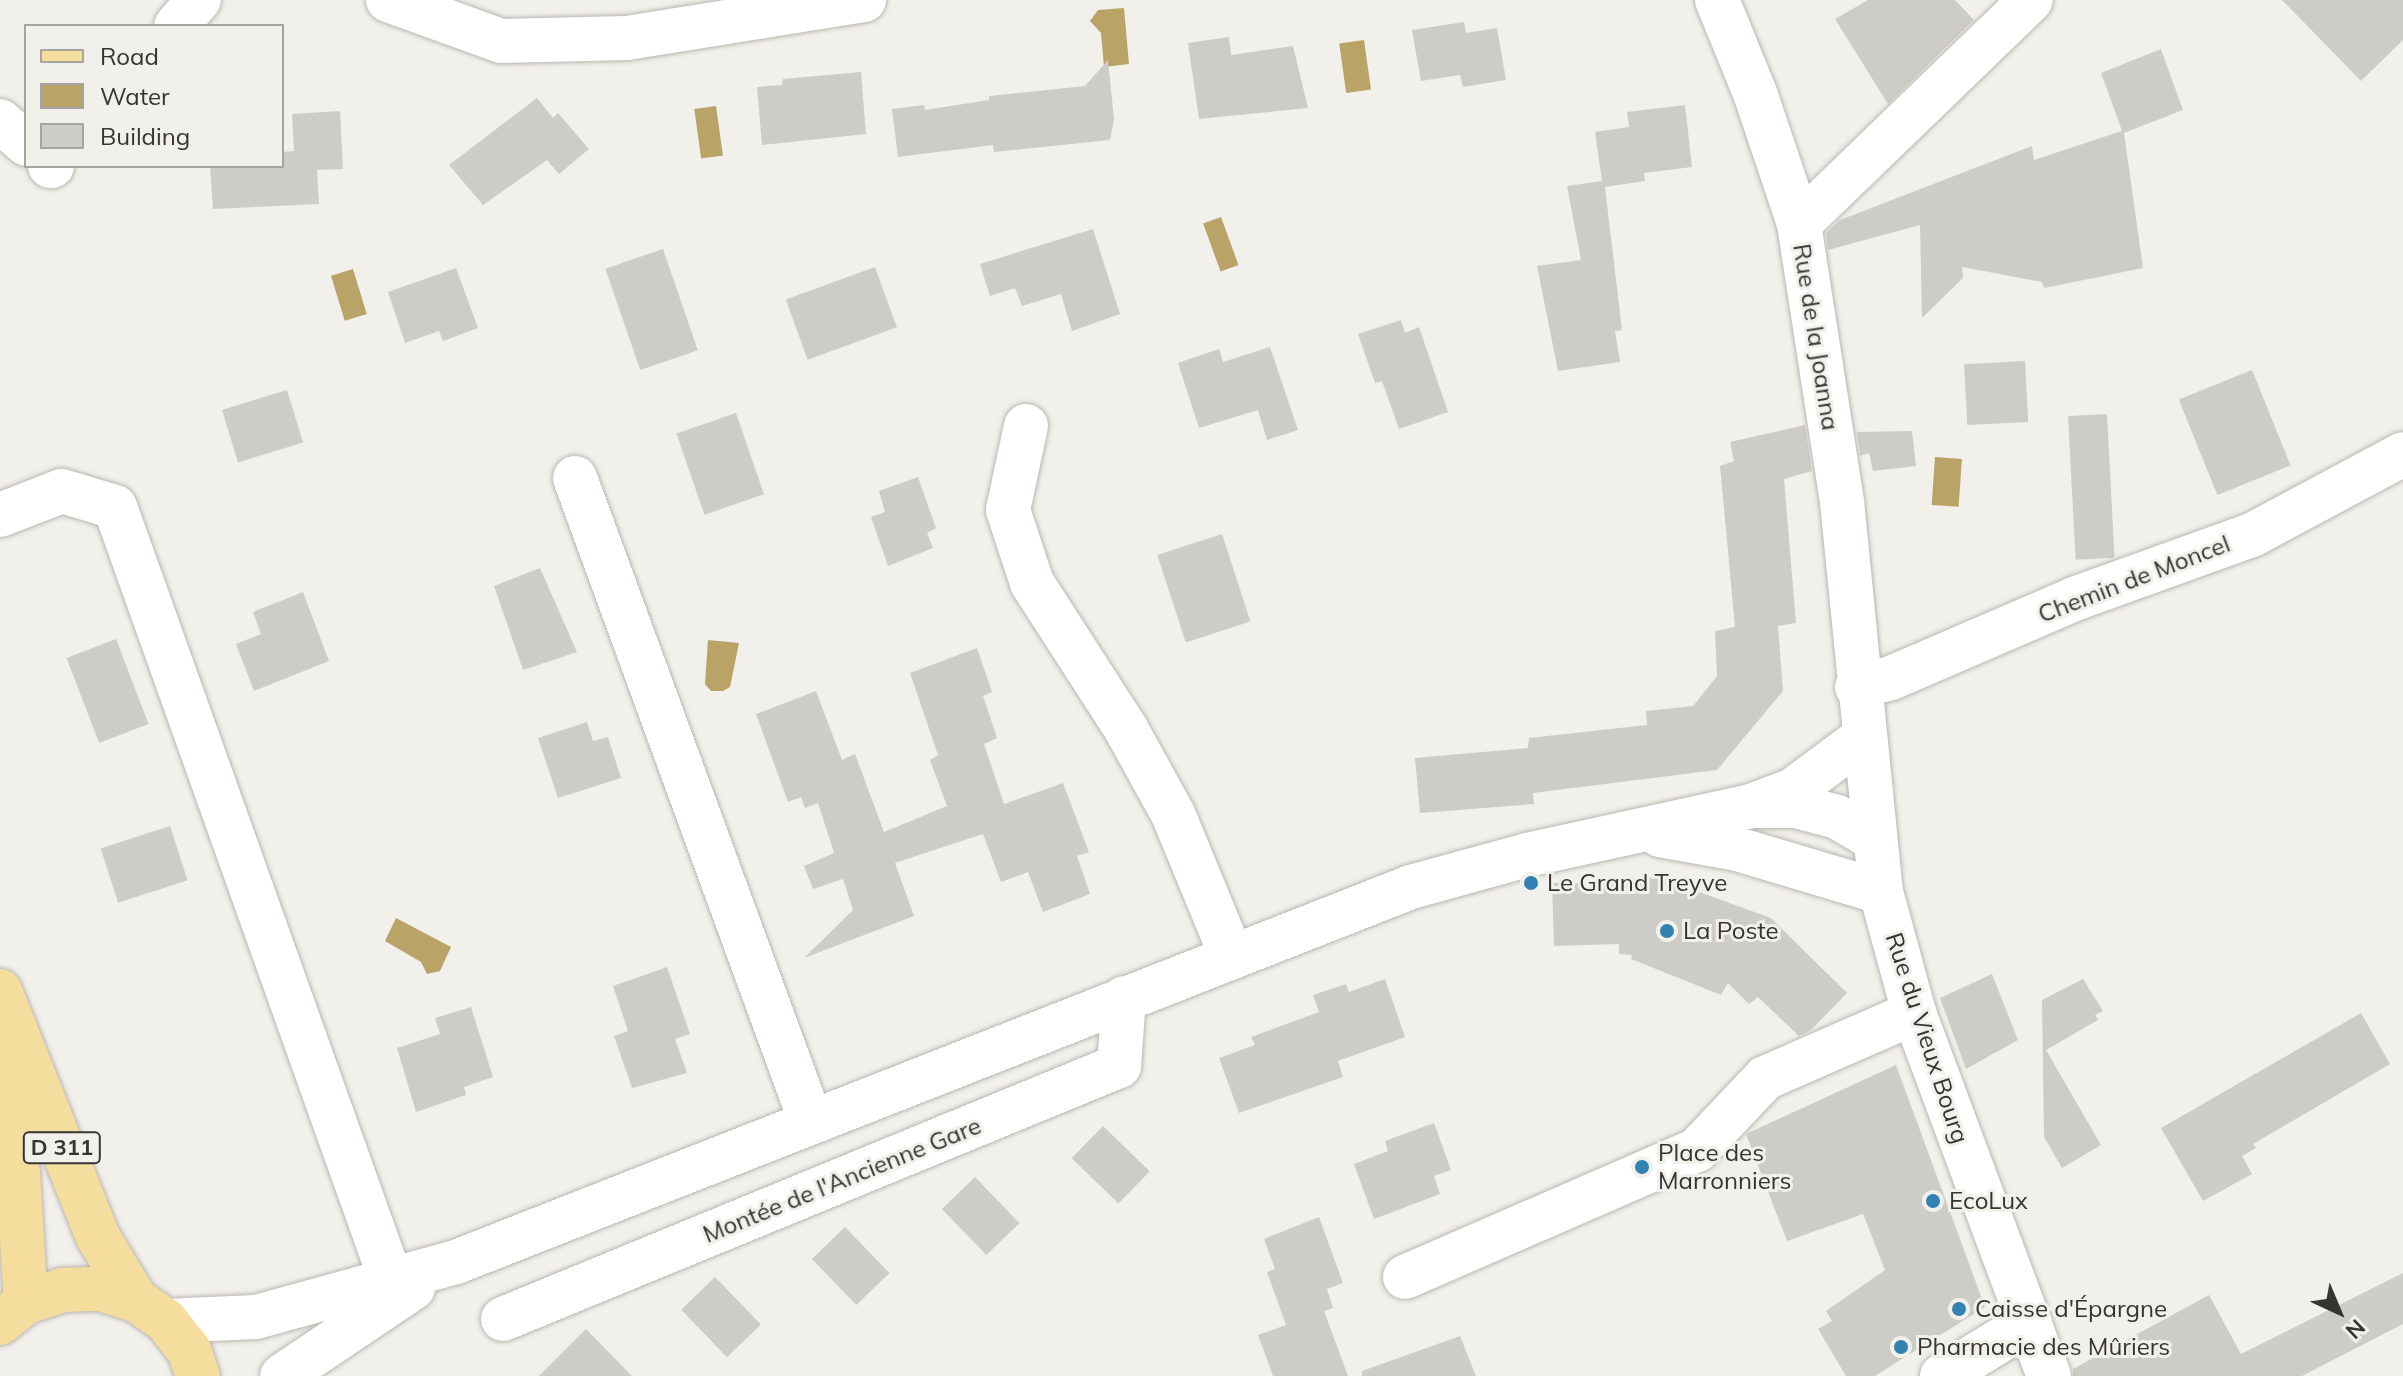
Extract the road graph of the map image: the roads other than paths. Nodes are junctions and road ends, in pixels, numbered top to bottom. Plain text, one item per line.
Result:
1 (199, 0) edge
2 (388, 0) edge
3 (864, 0) edge
4 (1717, 0) edge
5 (2031, 0) edge
6 (178, 24) edge
7 (0, 121) edge
8 (24, 142) edge
9 (1799, 224) junction
10 (1026, 426) dead end
11 (2403, 454) edge
12 (575, 478) dead end
13 (0, 515) edge
14 (1857, 687) junction
15 (1863, 738) junction
16 (1748, 807) junction
17 (1646, 832) junction
18 (1873, 838) junction
19 (1881, 892) junction
20 (1231, 955) junction
21 (0, 991) edge
22 (1124, 998) junction
23 (1914, 1013) junction
24 (0, 1058) edge
25 (811, 1122) junction
26 (456, 1262) junction
27 (1405, 1277) dead end
28 (391, 1280) junction
29 (151, 1311) junction
30 (13, 1313) edge
31 (503, 1319) dead end
32 (2030, 1322) junction
33 (198, 1376) edge
34 (282, 1376) edge
35 (1942, 1376) edge
36 (2049, 1376) edge

1 - 6 street
2 - 3 street
4 - 9 street, Rue de la Joanna
5 - 9 street
7 - 8 street
9 - 14 street, Rue de la Joanna
10 - 20 street
11 - 14 street, Chemin de Moncel
12 - 25 street
13 - 28 street
14 - 15 street, Rue du Vieux Bourg
15 - 16 street
15 - 18 street, Rue du Vieux Bourg
16 - 17 street
16 - 18 street
17 - 19 street
17 - 20 street
18 - 19 street, Rue du Vieux Bourg
19 - 23 street, Rue du Vieux Bourg
20 - 22 street
21 - 29 main road, D 311
22 - 25 street
22 - 31 street, Montée de l'Ancienne Gare
23 - 27 street
23 - 32 street, Rue du Vieux Bourg
24 - 30 main road, D 311
25 - 26 street
26 - 28 street
26 - 34 street
28 - 29 street
29 - 30 main road
29 - 33 main road
32 - 35 street
32 - 36 street, Rue du Vieux Bourg

